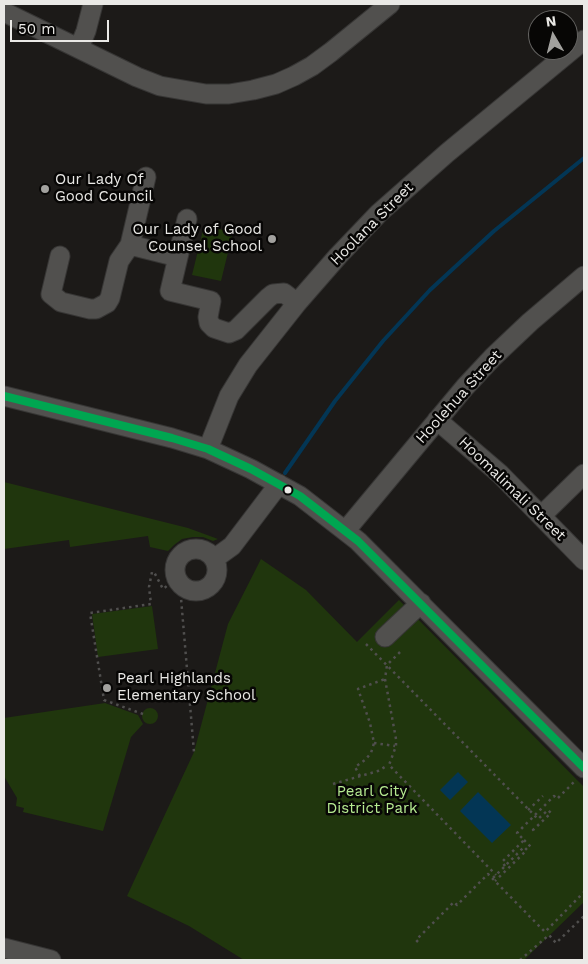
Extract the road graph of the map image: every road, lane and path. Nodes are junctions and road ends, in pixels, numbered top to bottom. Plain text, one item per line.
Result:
1 (93, 4) edge
2 (390, 4) edge
3 (4, 12) edge
4 (584, 40) edge
5 (79, 48) junction
6 (146, 177) dead end
7 (187, 219) dead end
8 (130, 245) junction
9 (60, 256) dead end
10 (178, 257) junction
11 (584, 276) edge
12 (297, 303) junction
13 (4, 396) edge
14 (437, 420) junction
15 (208, 449) junction
16 (584, 474) edge
17 (279, 484) junction
18 (541, 516) junction
19 (346, 530) junction
20 (214, 559) junction
21 (584, 560) edge
22 (177, 587) junction
23 (421, 603) junction
24 (385, 637) dead end
25 (366, 644) dead end
26 (400, 652) dead end
27 (386, 665) junction
28 (385, 678) junction
29 (143, 714) dead end
30 (374, 743) junction
31 (396, 746) junction
32 (194, 752) dead end
33 (389, 765) junction
34 (579, 775) edge
35 (360, 776) junction
36 (333, 784) dead end
37 (543, 796) dead end
38 (528, 810) junction
39 (534, 816) junction
40 (535, 831) dead end
41 (524, 840) junction
42 (532, 848) dead end
43 (505, 866) junction
44 (496, 874) junction
45 (494, 879) junction
46 (584, 892) edge
47 (584, 916) edge
48 (545, 932) junction
49 (549, 935) junction
50 (418, 942) dead end
51 (4, 948) edge
52 (51, 960) edge
53 (520, 960) edge

1 - 5 street
2 - 5 street
3 - 5 street
4 - 12 street, Hoolana Street
6 - 8 street
7 - 10 street
8 - 9 street
8 - 10 street
10 - 12 street
11 - 14 street, Hoolehua Street
12 - 15 street, Hoolana Street
13 - 15 street
14 - 18 street, Hoomalimali Street
14 - 19 street, Hoolehua Street
15 - 17 street
16 - 18 street
17 - 19 street
17 - 20 street
18 - 21 street, Hoomalimali Street
19 - 23 street
20 - 22 street
20 - 22 street
22 - 29 path
22 - 32 path
23 - 24 street
23 - 34 street
25 - 27 path
26 - 27 path
27 - 28 path
27 - 38 path
28 - 30 path
28 - 31 path
30 - 31 path
30 - 35 path
31 - 33 path
33 - 35 path
33 - 44 path
34 - 39 path
35 - 36 path
37 - 38 path
38 - 39 path
39 - 40 path
39 - 41 path
41 - 42 path
41 - 43 path
43 - 44 path
43 - 45 path
44 - 45 path
45 - 48 path
45 - 50 path
46 - 48 path
47 - 49 path
48 - 49 path
49 - 53 path
51 - 52 street

